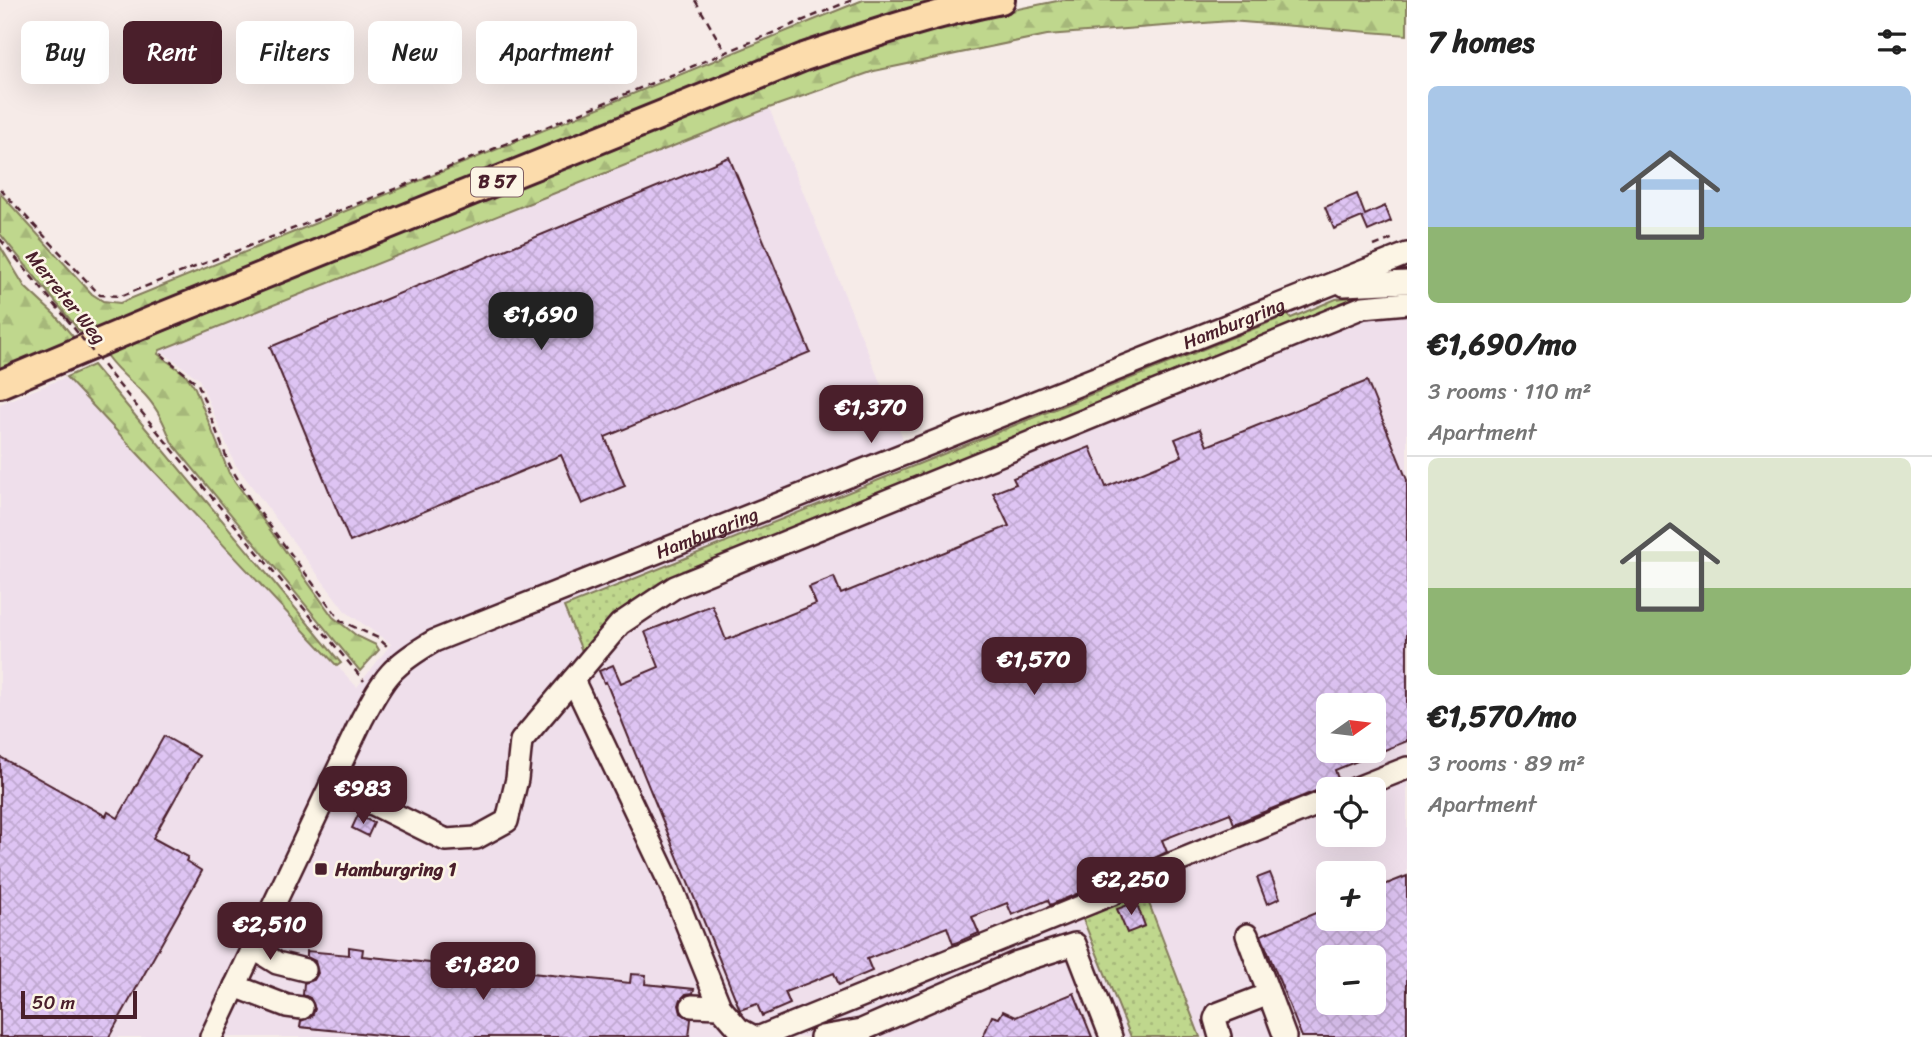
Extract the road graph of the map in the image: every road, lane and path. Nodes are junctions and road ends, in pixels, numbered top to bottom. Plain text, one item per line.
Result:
1 (695, 0) edge
2 (852, 0) edge
3 (1001, 0) edge
4 (726, 53) junction
5 (0, 189) edge
6 (0, 239) edge
7 (1407, 254) edge
8 (1407, 282) edge
9 (1325, 286) junction
10 (1407, 303) edge
11 (162, 354) dead end
12 (0, 384) edge
13 (401, 661) junction
14 (573, 680) junction
15 (377, 691) junction
16 (1407, 768) edge
17 (1384, 777) edge
18 (331, 783) junction
19 (1316, 805) edge
20 (1247, 935) dead end
21 (253, 948) junction
22 (305, 970) dead end
23 (235, 986) junction
24 (1269, 994) junction
25 (692, 1006) dead end
26 (720, 1007) junction
27 (302, 1008) dead end
28 (211, 1037) edge
29 (754, 1037) edge
30 (760, 1037) edge
31 (821, 1037) edge
32 (1111, 1037) edge
33 (1220, 1037) edge
34 (1285, 1037) edge

1 - 4 path
2 - 4 path
3 - 12 main road, B 57
4 - 5 path
6 - 15 path, Merreter Weg, bridge
7 - 9 street, Hamburgring
8 - 9 street
9 - 13 street, Hamburgring
10 - 14 street
11 - 13 path
13 - 15 street, Hamburgring
14 - 18 street
14 - 26 street
15 - 18 street, Hamburgring
16 - 17 street
18 - 21 street, Hamburgring
19 - 30 street
20 - 24 street
21 - 22 street
21 - 23 street, Hamburgring
23 - 27 street
23 - 28 street, Hamburgring
24 - 33 street
24 - 34 street
25 - 26 street
26 - 29 street
31 - 32 street

